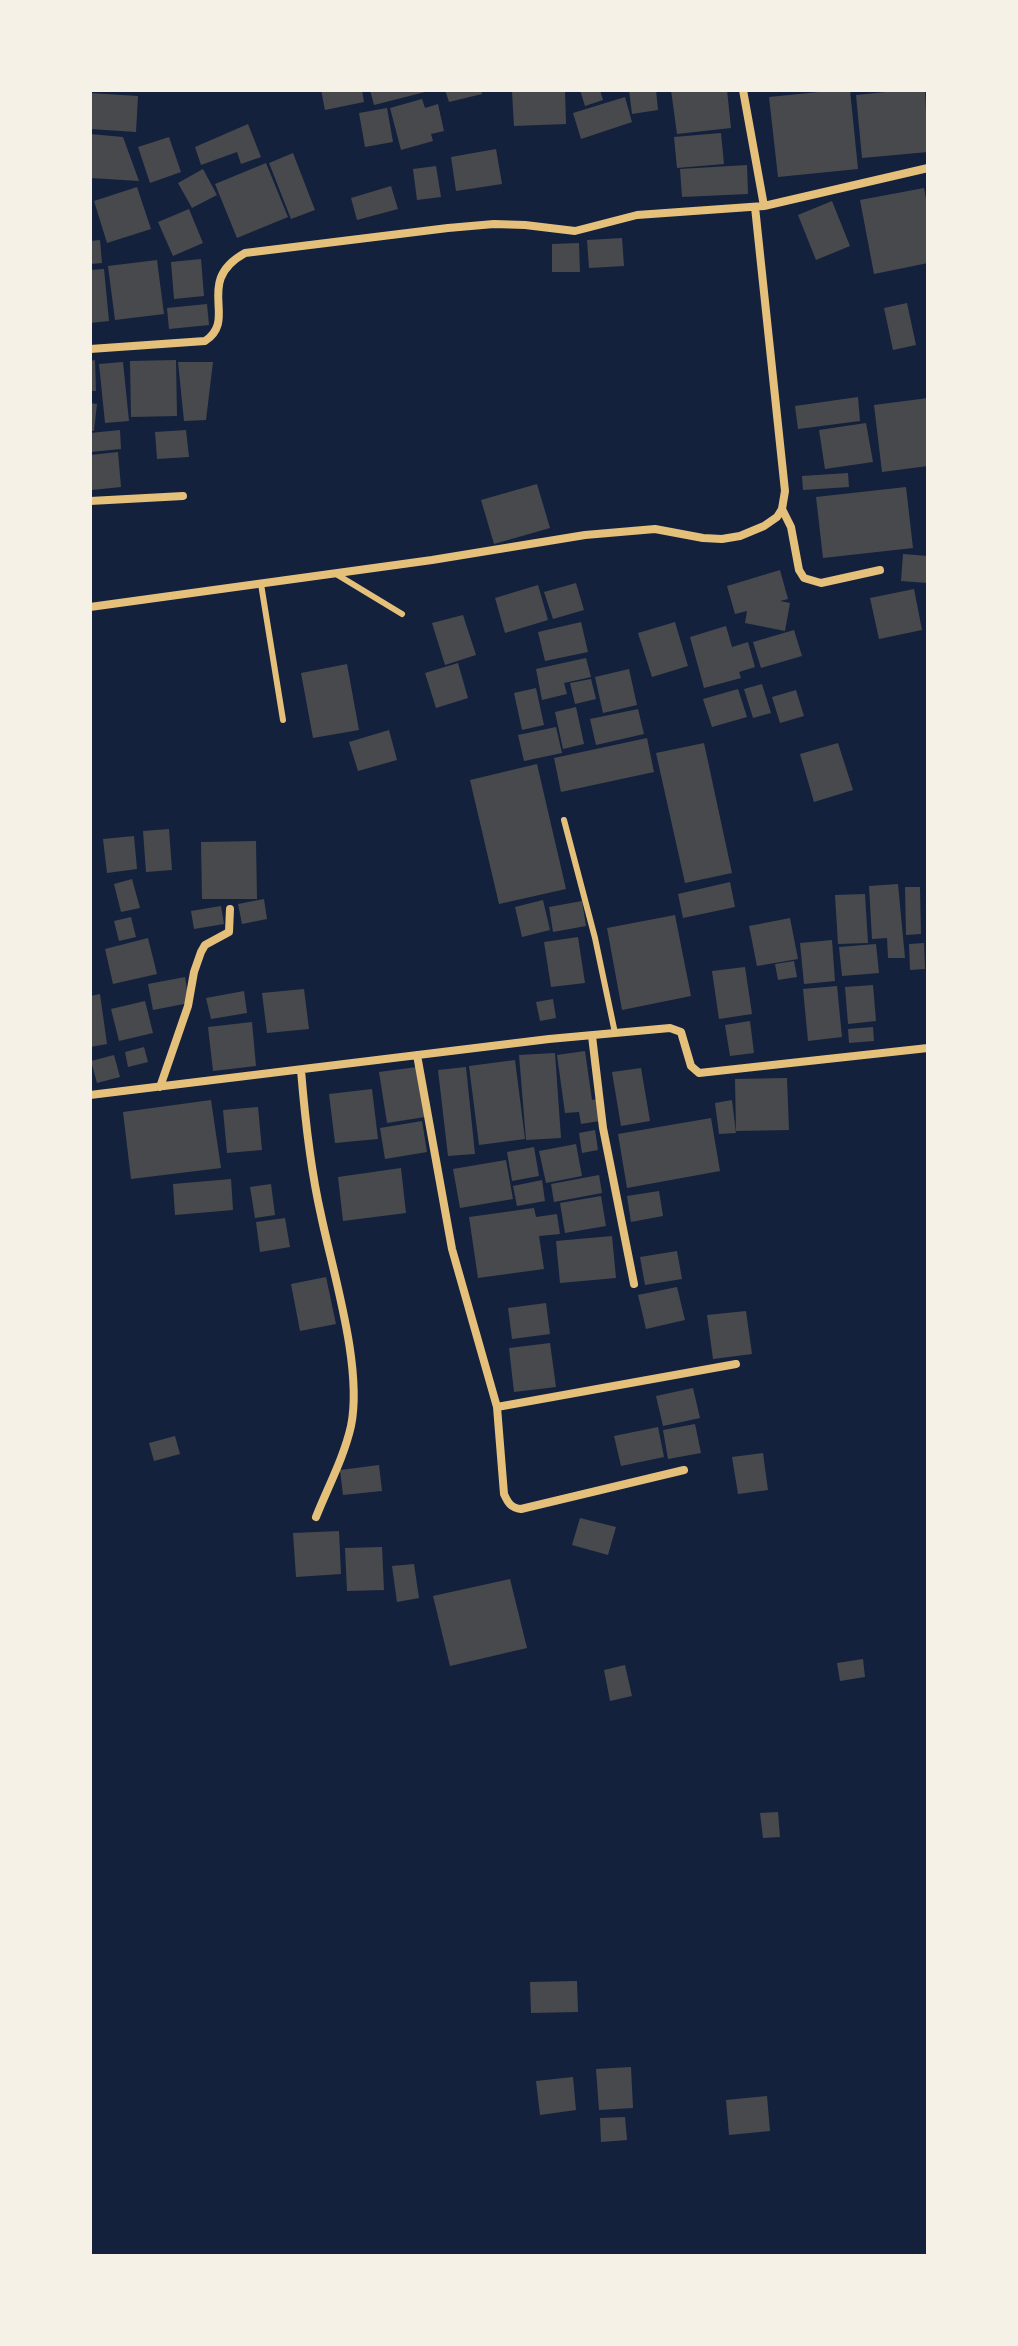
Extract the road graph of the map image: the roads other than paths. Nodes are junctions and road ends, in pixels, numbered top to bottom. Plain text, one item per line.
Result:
1 (743, 90) edge
2 (928, 168) edge
3 (760, 206) junction
4 (90, 349) edge
5 (183, 496) dead end
6 (90, 501) edge
7 (782, 509) junction
8 (880, 570) dead end
9 (336, 574) junction
10 (261, 584) junction
11 (90, 607) edge
12 (402, 614) dead end
13 (283, 720) dead end
14 (564, 820) dead end
15 (230, 909) dead end
16 (615, 1033) junction
17 (592, 1036) junction
18 (928, 1048) edge
19 (417, 1055) junction
20 (301, 1070) junction
21 (160, 1087) junction
22 (90, 1095) edge
23 (634, 1284) dead end
24 (736, 1364) dead end
25 (497, 1407) junction
26 (684, 1470) dead end
27 (316, 1517) dead end

1 - 3 street
2 - 3 street
3 - 4 street
3 - 7 street
5 - 6 street
7 - 8 street
7 - 9 street
9 - 10 street
9 - 12 lane
10 - 11 street
10 - 13 lane
14 - 16 lane
15 - 21 street
16 - 17 street
16 - 18 street
17 - 19 street
17 - 23 street
19 - 20 street
19 - 25 street
20 - 21 street
20 - 27 street
21 - 22 street
24 - 25 street
25 - 26 street

